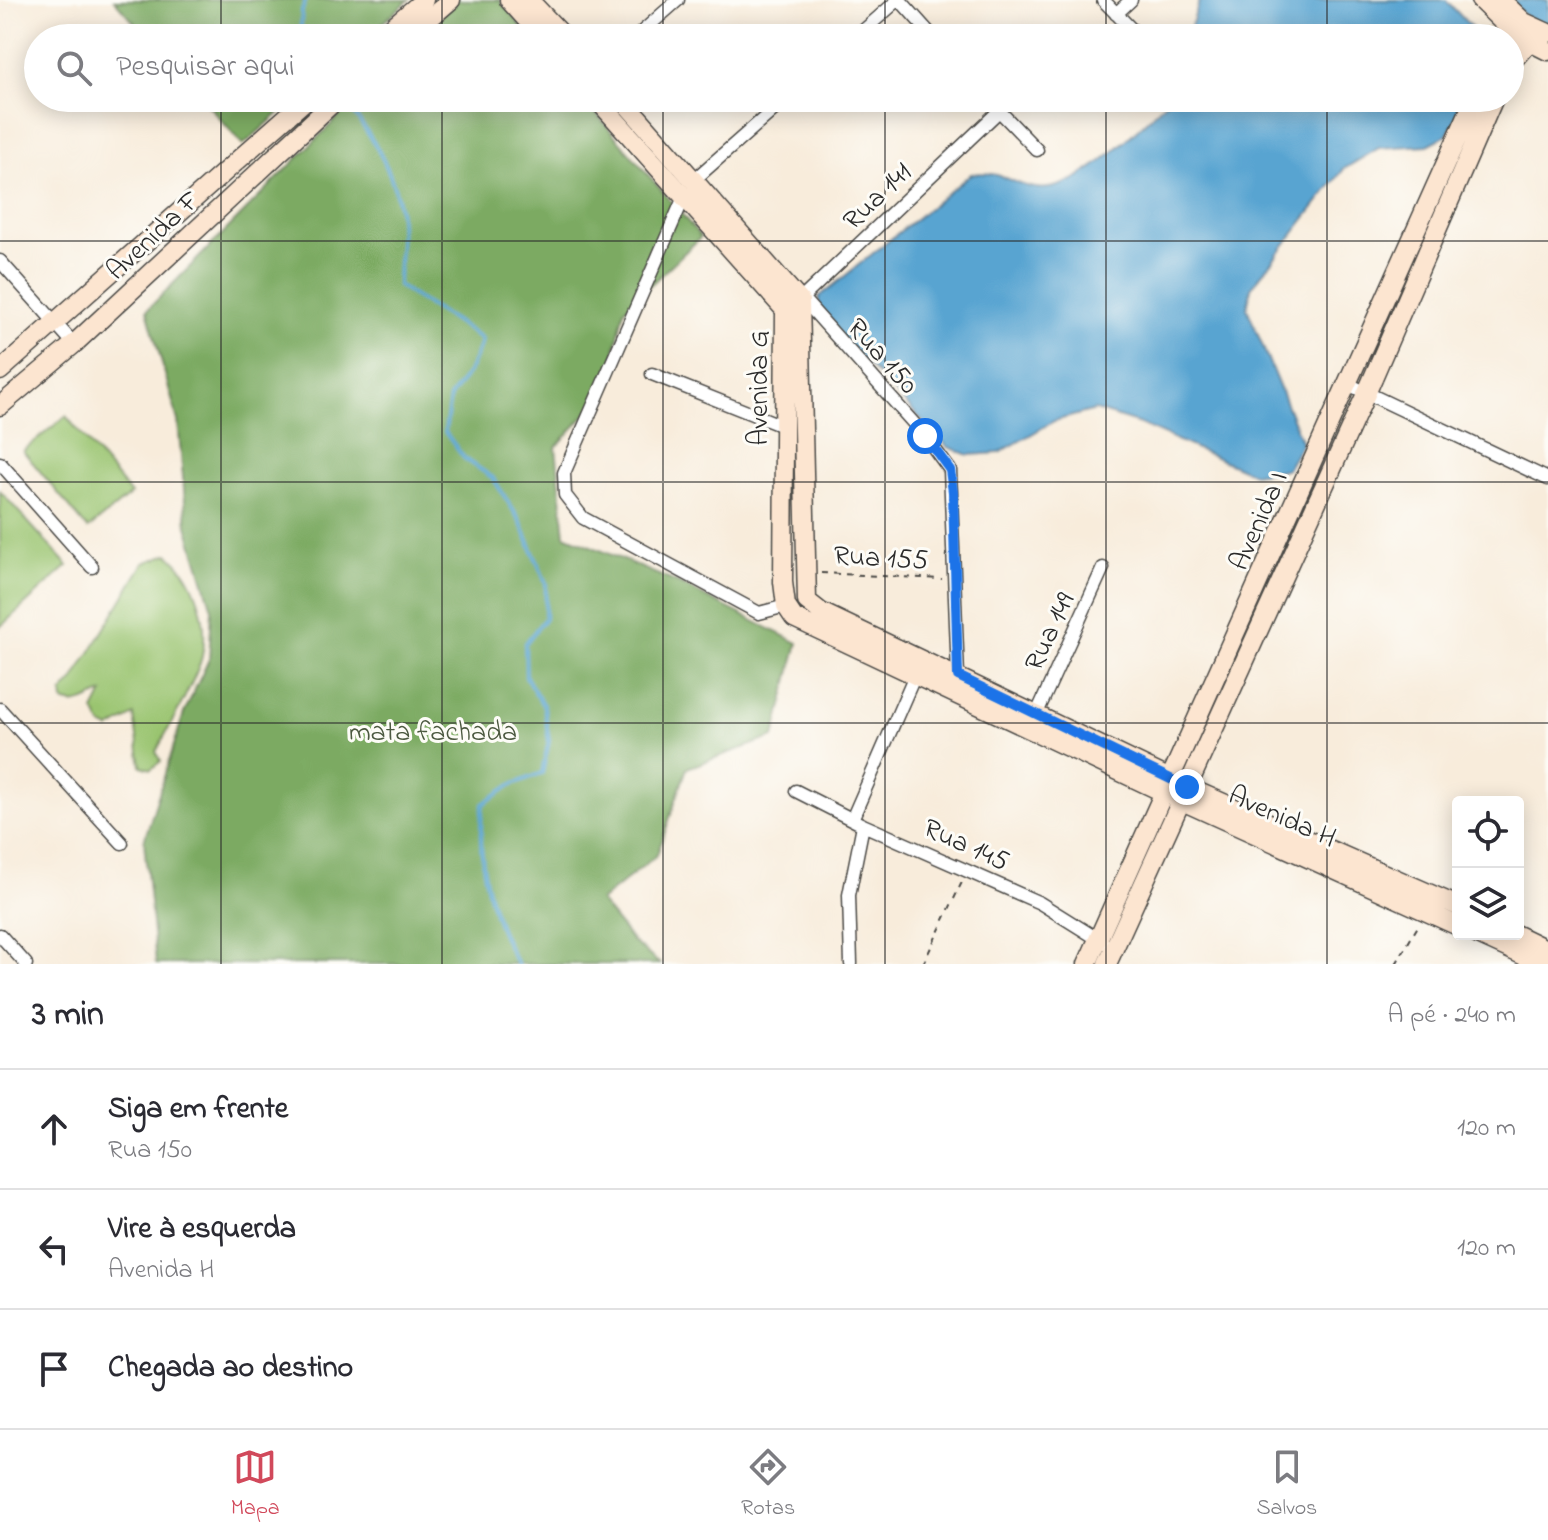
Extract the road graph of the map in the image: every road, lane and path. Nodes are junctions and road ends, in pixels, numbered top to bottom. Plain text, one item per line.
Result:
1 (424, 0) edge
2 (451, 0) edge
3 (509, 0) edge
4 (529, 0) edge
5 (678, 0) edge
6 (899, 0) edge
7 (1103, 0) edge
8 (1131, 0) edge
9 (1480, 0) edge
10 (1116, 14) junction
11 (1502, 17) edge
12 (396, 24) edge
13 (423, 24) edge
14 (530, 24) edge
15 (552, 24) edge
16 (651, 24) edge
17 (871, 24) edge
18 (921, 24) edge
19 (1126, 24) edge
20 (1539, 35) edge
21 (1524, 50) edge
22 (1548, 51) edge
23 (292, 112) edge
24 (321, 112) edge
25 (608, 112) edge
26 (634, 112) edge
27 (771, 112) edge
28 (998, 112) edge
29 (1000, 112) edge
30 (1469, 112) edge
31 (1488, 112) edge
32 (1037, 150) dead end
33 (695, 179) junction
34 (684, 197) junction
35 (0, 261) edge
36 (796, 303) junction
37 (55, 322) junction
38 (74, 344) junction
39 (0, 371) edge
40 (652, 374) dead end
41 (1348, 384) junction
42 (1366, 394) junction
43 (0, 406) edge
44 (785, 427) junction
45 (0, 463) edge
46 (1548, 479) edge
47 (92, 567) dead end
48 (1103, 568) dead end
49 (804, 572) junction
50 (956, 579) junction
51 (807, 601) junction
52 (786, 606) junction
53 (915, 675) junction
54 (958, 676) junction
55 (0, 709) edge
56 (1037, 713) junction
57 (1176, 790) junction
58 (796, 791) dead end
59 (858, 821) junction
60 (122, 843) dead end
61 (969, 869) junction
62 (1452, 904) edge
63 (1428, 912) junction
64 (1452, 923) edge
65 (0, 935) edge
66 (1524, 938) edge
67 (1489, 940) edge
68 (1548, 950) edge
69 (1106, 951) edge
70 (26, 964) edge
71 (851, 964) edge
72 (923, 964) edge
73 (1087, 964) edge
74 (1396, 964) edge
75 (1542, 964) edge

1 - 12 street
2 - 13 street
3 - 14 street
4 - 15 street
5 - 16 street
6 - 17 street
6 - 18 street
7 - 10 street
8 - 10 street
9 - 11 street
10 - 19 street
20 - 21 street
20 - 22 street
23 - 37 street, Avenida F
24 - 38 street, Avenida F
25 - 34 street, Avenida G
26 - 33 street, Avenida G
27 - 33 street
28 - 36 street, Rua 141
29 - 32 street
30 - 41 street, Avenida I
31 - 42 street, Avenida I
33 - 36 street, Avenida G
34 - 36 street, Avenida G
34 - 52 street
35 - 37 street
36 - 44 street, Avenida G
36 - 49 street, Avenida G
36 - 50 street, Rua 150
37 - 38 street
37 - 39 street, Avenida F
38 - 43 street, Avenida F
40 - 44 street
41 - 42 street
41 - 57 street, Avenida I
42 - 46 street
42 - 57 street, Avenida I
44 - 52 street, Avenida G
45 - 47 street
48 - 56 street, Rua 149
49 - 50 path, Rua 155
49 - 51 street, Avenida G
50 - 54 street, Rua 150
51 - 52 street
51 - 54 street, Avenida H
52 - 53 street, Avenida H
53 - 57 street, Avenida H
53 - 59 street
54 - 56 street, Avenida H
55 - 60 street
56 - 57 street, Avenida H
57 - 62 street, Avenida H
57 - 63 street, Avenida H
57 - 69 street, Avenida I
58 - 59 street, Rua 145
59 - 61 street, Rua 145
59 - 71 street
61 - 69 street, Rua 145
61 - 72 path
63 - 64 street, Avenida H
63 - 74 path
65 - 70 street
66 - 68 street
67 - 75 street
69 - 73 street, Avenida I

